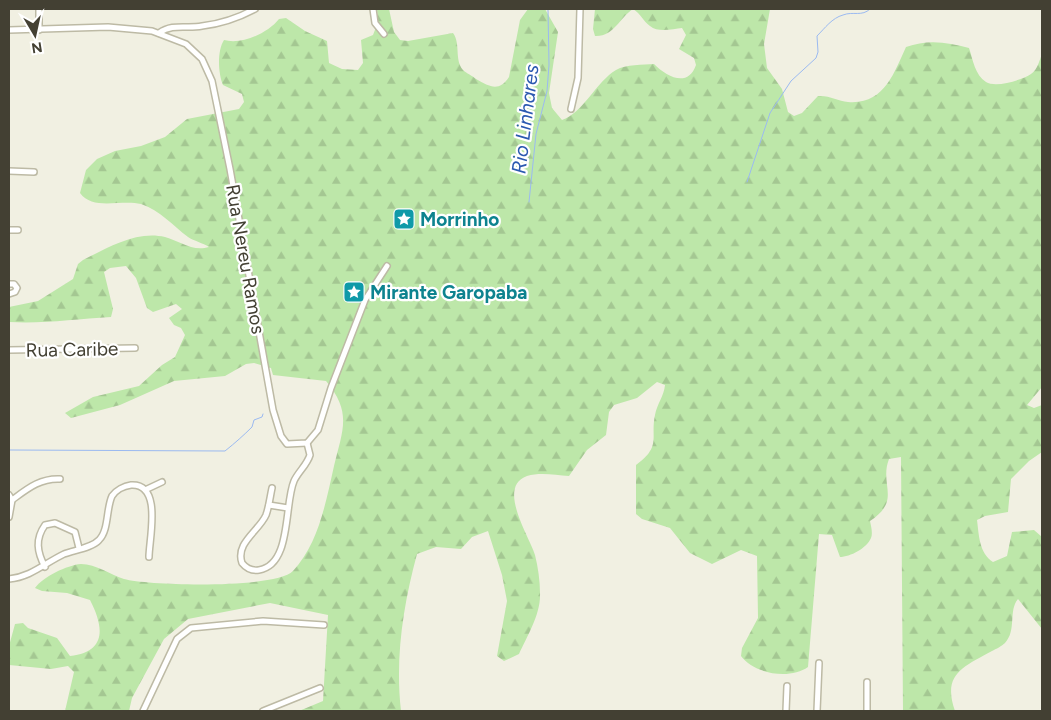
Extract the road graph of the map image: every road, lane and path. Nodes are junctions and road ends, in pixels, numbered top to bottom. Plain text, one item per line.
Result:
1 (39, 9) edge
2 (255, 9) edge
3 (373, 9) edge
4 (580, 9) edge
5 (9, 30) edge
6 (38, 30) junction
7 (159, 32) junction
8 (384, 34) dead end
9 (571, 109) dead end
10 (9, 172) edge
11 (34, 172) dead end
12 (9, 230) edge
13 (18, 230) dead end
14 (387, 266) dead end
15 (11, 284) edge
16 (9, 294) edge
17 (135, 348) dead end
18 (9, 350) edge
19 (307, 443) junction
20 (60, 479) dead end
21 (162, 482) dead end
22 (272, 488) dead end
23 (145, 490) junction
24 (10, 497) edge
25 (269, 505) junction
26 (288, 508) junction
27 (9, 517) edge
28 (79, 548) junction
29 (148, 557) dead end
30 (44, 567) junction
31 (9, 579) edge
32 (324, 625) dead end
33 (819, 663) dead end
34 (867, 682) dead end
35 (786, 686) dead end
36 (320, 688) dead end
37 (143, 711) edge
38 (263, 711) edge
39 (786, 711) edge
40 (818, 711) edge
41 (867, 711) edge

1 - 6 street
2 - 7 street
3 - 8 street
4 - 9 street
5 - 6 street, Rua Nereu Ramos
6 - 7 street, Rua Nereu Ramos
7 - 19 street, Rua Nereu Ramos
10 - 11 street
12 - 13 street
14 - 19 street
15 - 16 street
17 - 18 street, Rua Caribe
19 - 26 street
20 - 24 street
21 - 23 street
22 - 25 street
23 - 28 street
23 - 29 street
24 - 27 street
25 - 26 street
25 - 26 street
28 - 30 street
28 - 30 street
30 - 31 street
32 - 37 street
33 - 40 street
34 - 41 street
35 - 39 street
36 - 38 street

